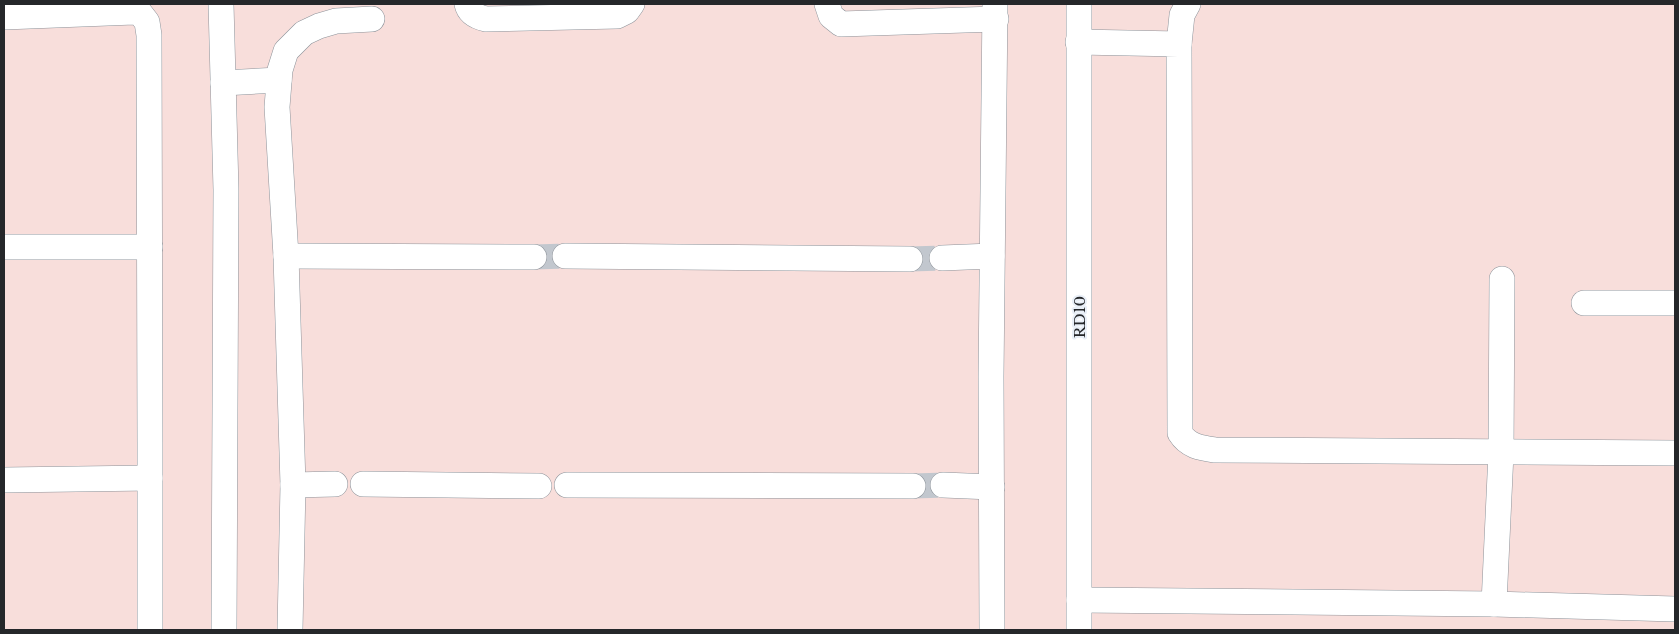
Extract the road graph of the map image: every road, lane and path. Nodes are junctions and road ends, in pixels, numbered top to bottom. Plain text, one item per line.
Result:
1 (221, 4) edge
2 (468, 4) edge
3 (632, 4) edge
4 (827, 4) edge
5 (1079, 4) edge
6 (1188, 4) edge
7 (996, 11) edge
8 (4, 17) edge
9 (372, 19) dead end
10 (1078, 42) junction
11 (1179, 44) junction
12 (279, 80) junction
13 (223, 83) junction
14 (150, 246) junction
15 (4, 247) edge
16 (286, 256) junction
17 (565, 256) tunnel mouth
18 (992, 256) junction
19 (534, 257) tunnel mouth
20 (942, 258) tunnel mouth
21 (910, 259) tunnel mouth
22 (1502, 278) dead end
23 (1584, 303) dead end
24 (1675, 303) edge
25 (1501, 453) junction
26 (1675, 453) edge
27 (150, 478) junction
28 (4, 480) edge
29 (335, 484) dead end
30 (363, 484) dead end
31 (567, 485) dead end
32 (293, 486) junction
33 (539, 486) dead end
34 (913, 486) tunnel mouth
35 (943, 486) tunnel mouth
36 (992, 487) junction
37 (1079, 600) junction
38 (1494, 604) junction
39 (1675, 609) edge
40 (150, 630) edge
41 (224, 630) edge
42 (290, 630) edge
43 (992, 630) edge
44 (1079, 630) edge

1 - 13 street
2 - 3 street
4 - 7 street
5 - 10 street, RD10
6 - 11 street
7 - 18 street
8 - 14 street
9 - 12 street
10 - 11 street
10 - 37 street, RD10
11 - 25 street
12 - 13 street
12 - 16 street
13 - 41 street
14 - 15 street
14 - 27 street
16 - 19 street
16 - 32 street
17 - 21 street
18 - 20 street
18 - 36 street
22 - 25 street
23 - 24 street
25 - 26 street
25 - 38 street
27 - 28 street
27 - 40 street
29 - 32 street
30 - 33 street
31 - 34 street
32 - 42 street
35 - 36 street
36 - 43 street
37 - 38 street
37 - 44 street, RD10
38 - 39 street

